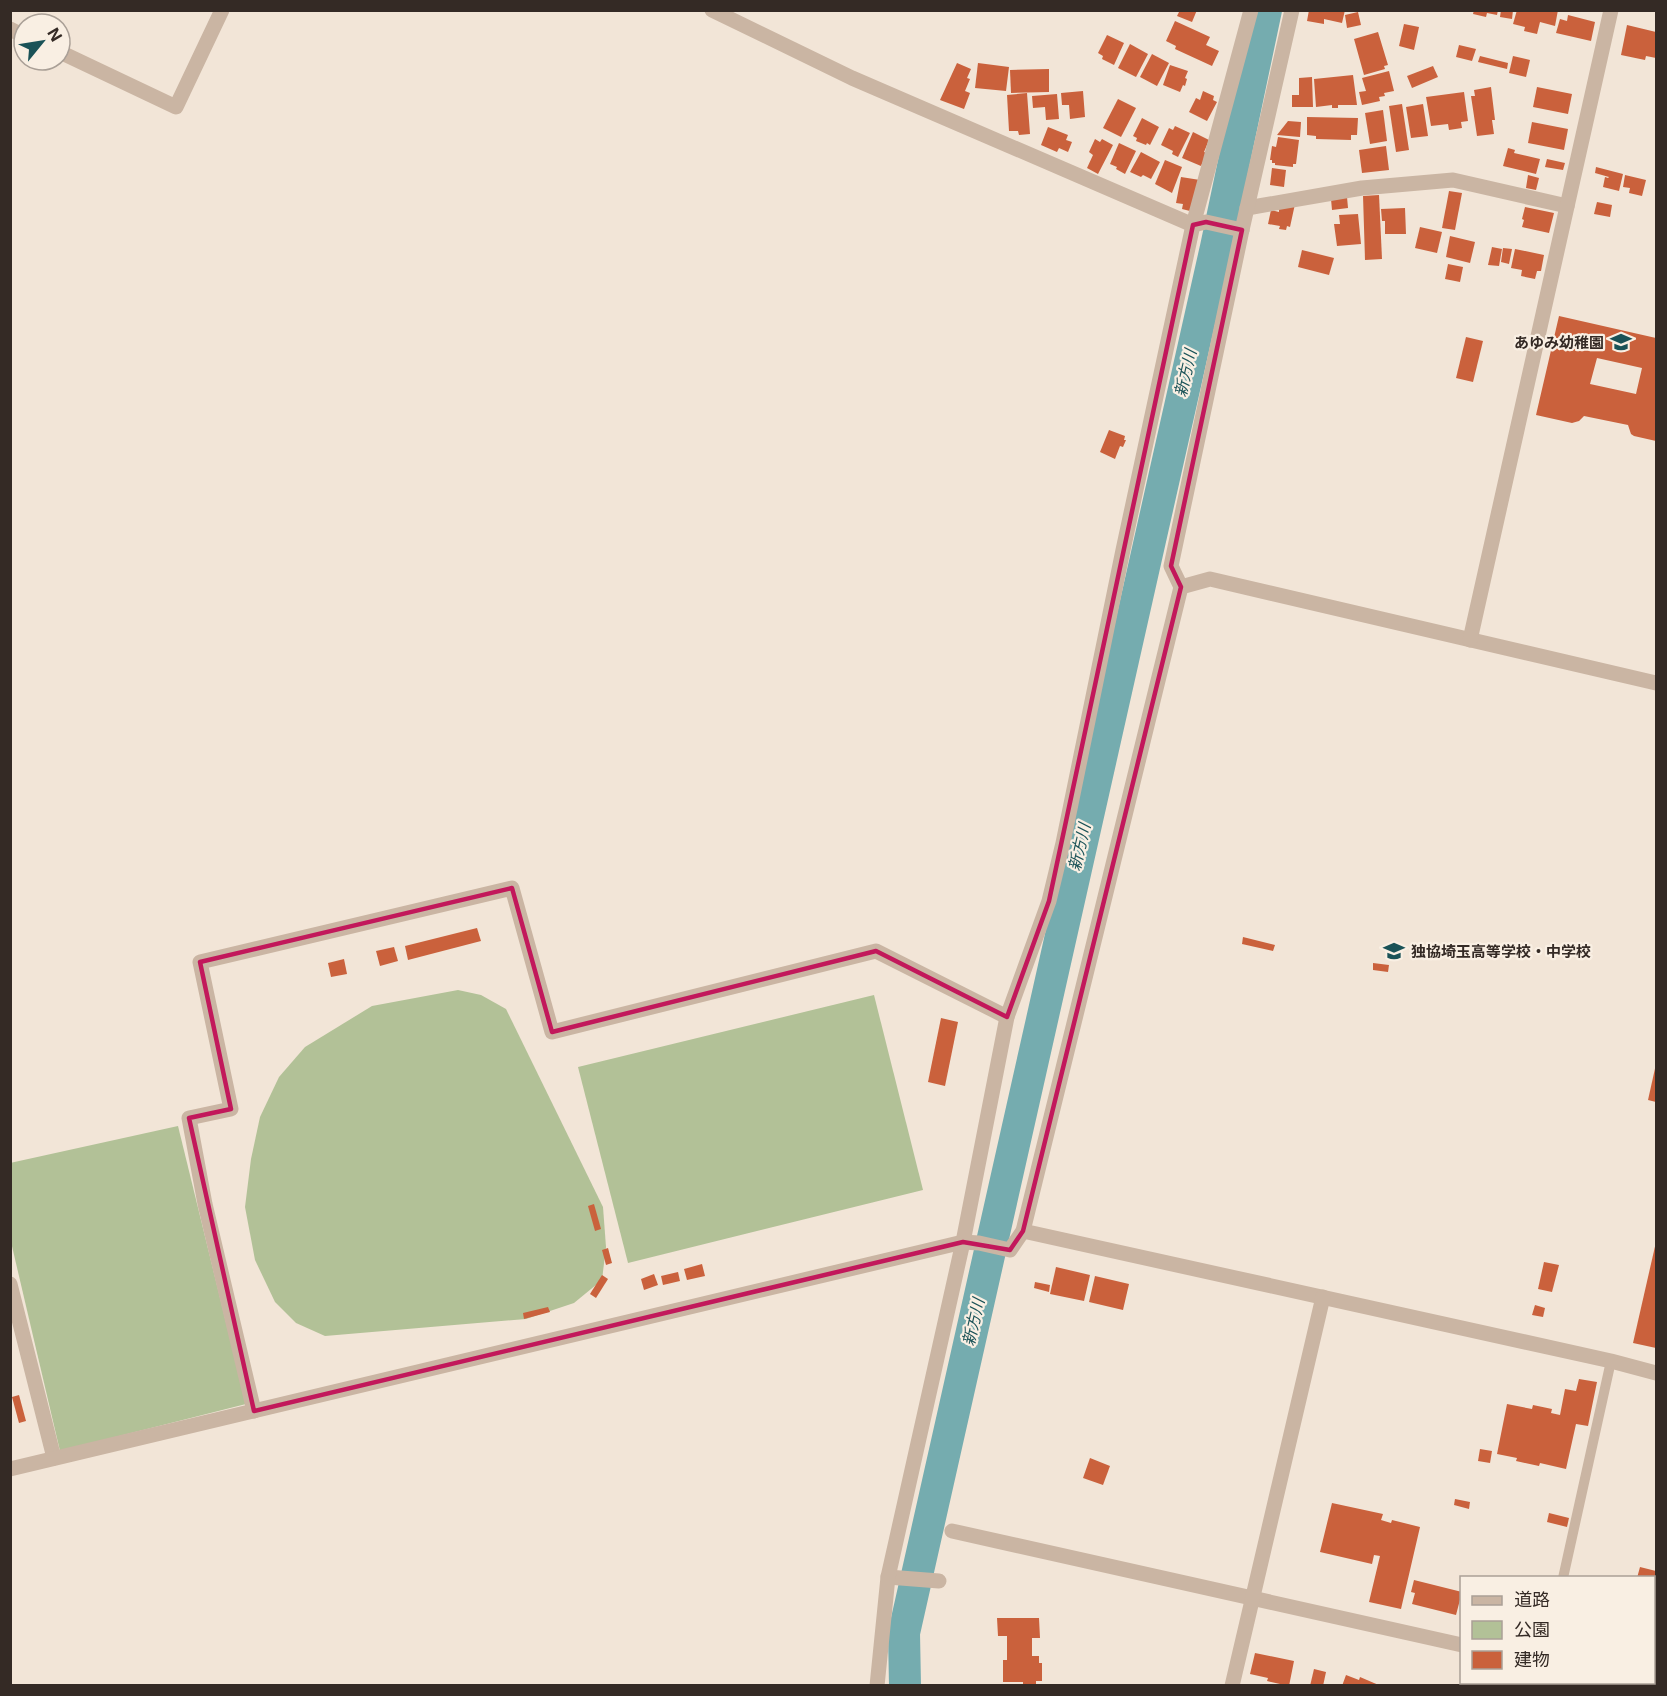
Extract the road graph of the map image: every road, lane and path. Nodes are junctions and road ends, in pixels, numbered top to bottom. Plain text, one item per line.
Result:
1 (222, 10) edge
2 (712, 10) edge
3 (1251, 10) edge
4 (1292, 10) edge
5 (1611, 10) edge
6 (72, 58) edge
7 (1568, 206) junction
8 (1247, 208) junction
9 (1200, 223) junction
10 (1238, 229) junction
11 (1181, 586) junction
12 (1470, 640) junction
13 (1656, 683) edge
14 (1007, 1017) junction
15 (1023, 1231) junction
16 (963, 1242) junction
17 (10, 1284) edge
18 (1323, 1297) junction
19 (1611, 1361) junction
20 (1656, 1373) edge
21 (254, 1411) junction
22 (54, 1458) junction
23 (10, 1469) edge
24 (952, 1531) dead end
25 (1563, 1576) edge
26 (888, 1577) junction
27 (939, 1581) dead end
28 (1253, 1599) junction
29 (1460, 1645) edge
30 (877, 1686) edge
31 (1232, 1686) edge

1 - 6 street
2 - 9 street
3 - 9 street
4 - 8 street
5 - 7 street
7 - 8 street
7 - 12 street
8 - 10 street
9 - 10 street
9 - 14 street
10 - 11 street
11 - 12 street
11 - 15 street
12 - 13 street
14 - 16 street
14 - 21 street
15 - 16 street
15 - 18 street
16 - 21 street
16 - 26 street
17 - 22 street
18 - 19 street
18 - 28 street
19 - 20 street
19 - 25 lane
21 - 22 street
22 - 23 street
24 - 28 street
26 - 27 street
26 - 30 street
28 - 29 street
28 - 31 street

